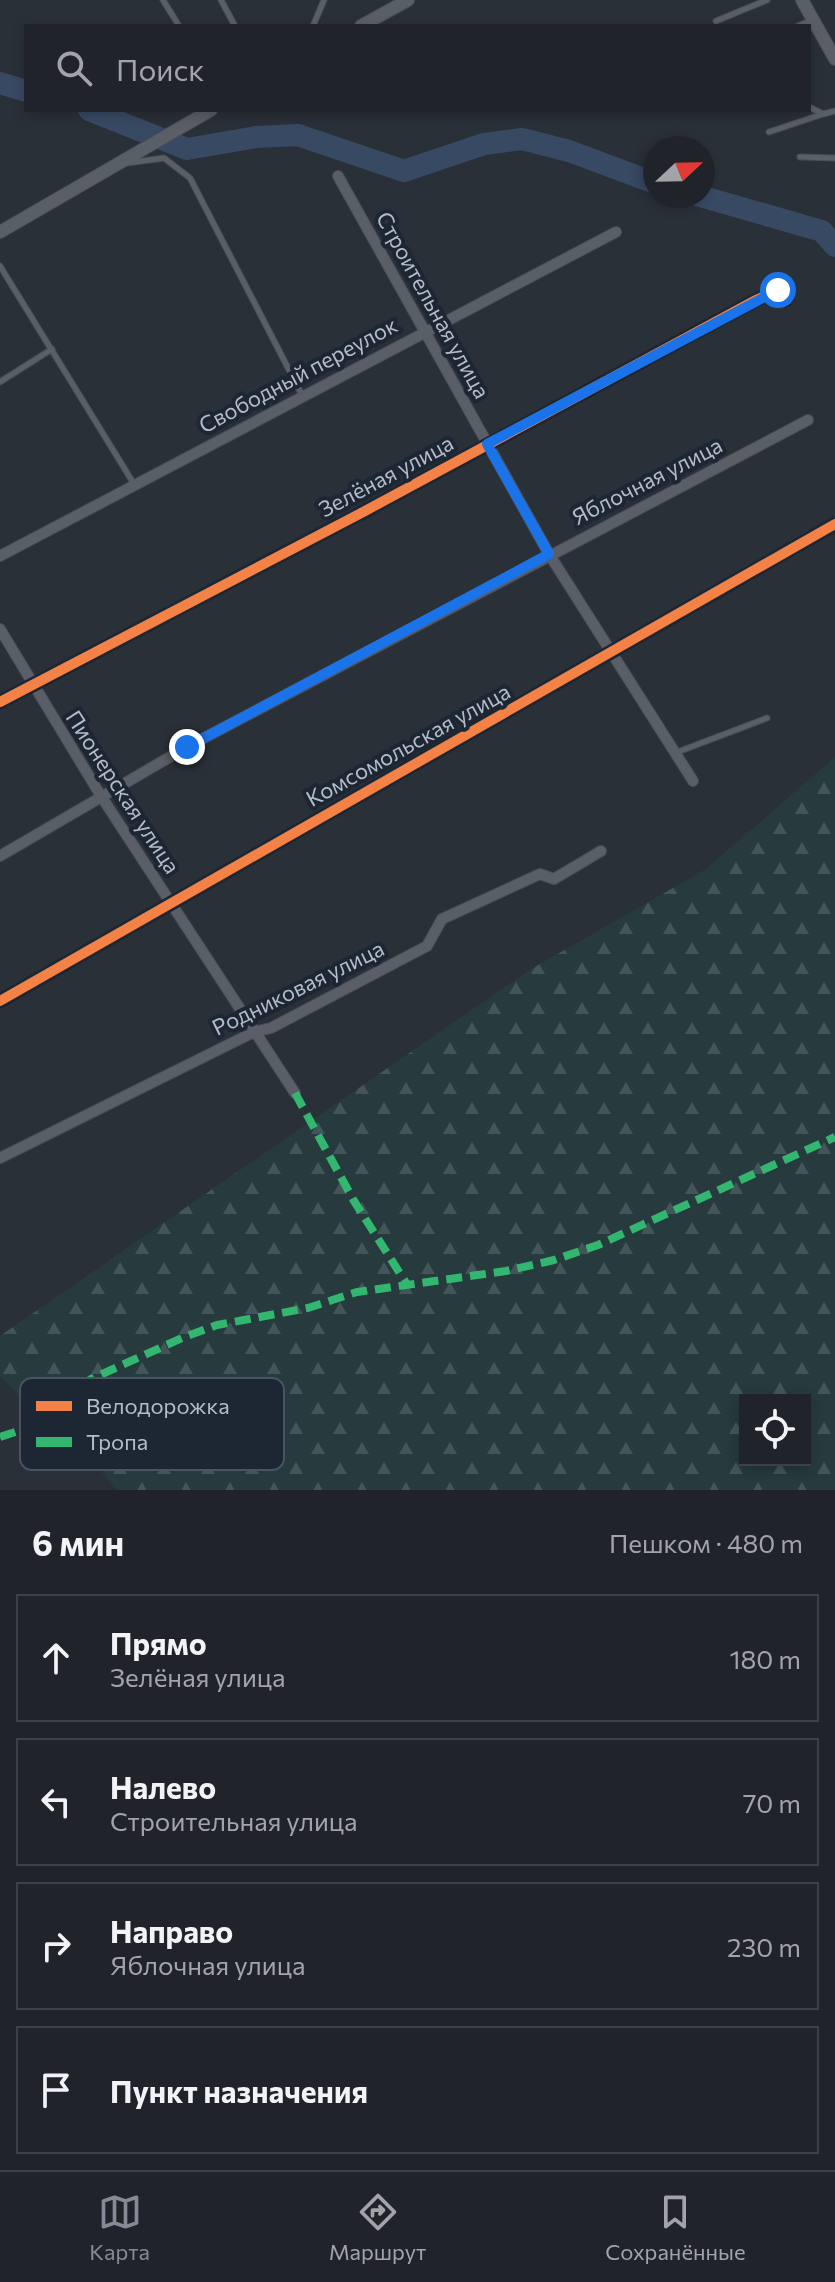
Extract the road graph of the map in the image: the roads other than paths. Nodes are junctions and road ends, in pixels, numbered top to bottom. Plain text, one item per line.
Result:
1 (163, 0) edge
2 (221, 0) edge
3 (324, 0) edge
4 (408, 0) edge
5 (767, 0) edge
6 (802, 0) edge
7 (813, 19) junction
8 (716, 21) dead end
9 (178, 24) edge
10 (234, 24) edge
11 (314, 24) edge
12 (365, 24) edge
13 (802, 24) edge
14 (835, 59) edge
15 (811, 108) edge
16 (835, 111) edge
17 (207, 112) edge
18 (823, 114) junction
19 (769, 132) dead end
20 (800, 157) dead end
21 (835, 158) edge
22 (115, 165) junction
23 (338, 176) dead end
24 (0, 232) edge
25 (616, 232) dead end
26 (0, 266) edge
27 (786, 300) dead end
28 (425, 329) junction
29 (52, 349) junction
30 (0, 382) edge
31 (302, 395) junction
32 (808, 420) dead end
33 (487, 444) junction
34 (135, 485) junction
35 (835, 524) edge
36 (549, 554) junction
37 (0, 556) edge
38 (0, 629) edge
39 (611, 655) junction
40 (31, 684) junction
41 (0, 702) edge
42 (767, 718) dead end
43 (674, 753) junction
44 (693, 781) dead end
45 (101, 796) junction
46 (601, 851) dead end
47 (0, 856) edge
48 (171, 904) junction
49 (0, 1001) edge
50 (254, 1032) junction
51 (295, 1093) dead end
52 (0, 1158) edge

1 - 9 lane
2 - 10 lane
3 - 11 lane
4 - 12 street
5 - 8 lane
6 - 7 street
7 - 13 lane
7 - 14 street
15 - 18 lane
16 - 18 lane
17 - 22 street
18 - 19 lane
20 - 21 lane
22 - 24 street
22 - 31 lane
23 - 28 street, Строительная улица
25 - 28 street, Свободный переулок
26 - 29 lane
27 - 33 street, Зелёная улица
28 - 31 street, Свободный переулок
28 - 33 street, Строительная улица
29 - 30 lane
29 - 34 lane
31 - 34 street, Свободный переулок
32 - 36 street, Яблочная улица
33 - 36 street, Строительная улица
33 - 40 street, Зелёная улица
34 - 37 street, Свободный переулок
35 - 39 street, Комсомольская улица
36 - 39 street, Строительная улица
36 - 45 street, Яблочная улица
38 - 40 street, Пионерская улица
39 - 43 street, Строительная улица
39 - 48 street, Комсомольская улица
40 - 41 street, Зелёная улица
40 - 45 street, Пионерская улица
42 - 43 lane
43 - 44 street, Строительная улица
45 - 47 street, Яблочная улица
45 - 48 street, Пионерская улица
46 - 50 street, Родниковая улица
48 - 49 street, Комсомольская улица
48 - 50 street, Пионерская улица
50 - 51 street, Пионерская улица
50 - 52 street, Родниковая улица

